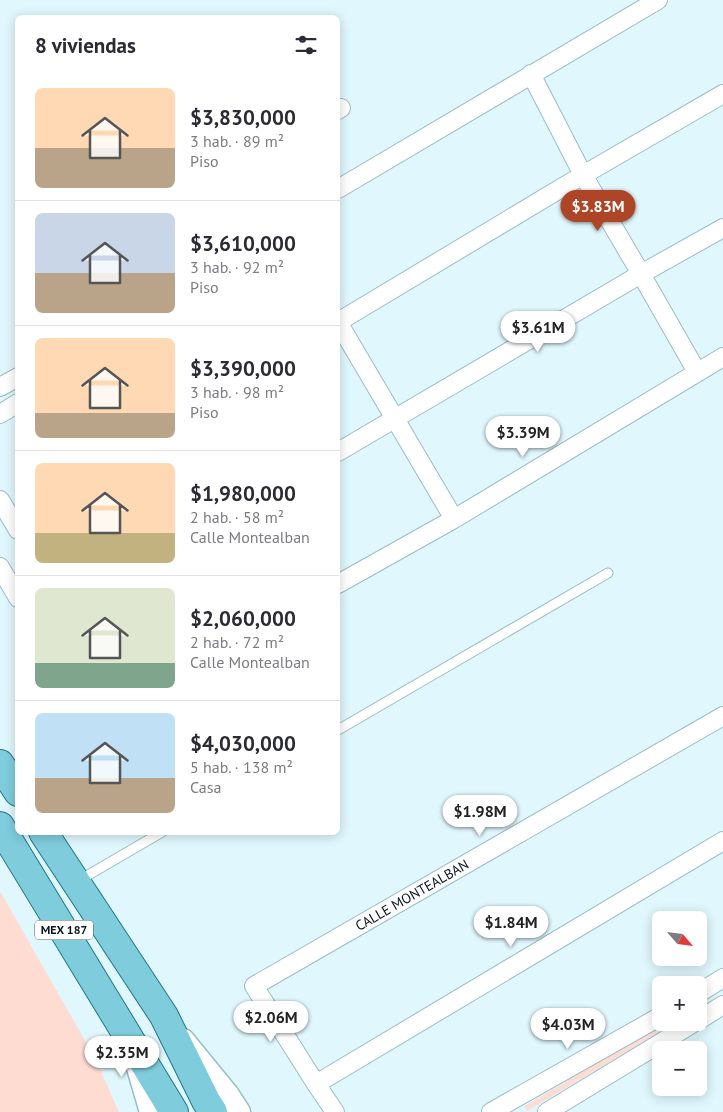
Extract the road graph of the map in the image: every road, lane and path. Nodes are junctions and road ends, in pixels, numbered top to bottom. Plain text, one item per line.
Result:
1 (658, 0) edge
2 (531, 74) junction
3 (723, 94) edge
4 (583, 175) junction
5 (340, 188) edge
6 (723, 228) edge
7 (642, 274) junction
8 (340, 321) edge
9 (340, 325) edge
10 (723, 357) edge
11 (697, 372) junction
12 (15, 379) edge
13 (0, 387) edge
14 (15, 405) edge
15 (0, 414) edge
16 (395, 419) junction
17 (340, 451) edge
18 (0, 500) edge
19 (454, 518) junction
20 (15, 525) edge
21 (8, 573) edge
22 (608, 573) dead end
23 (340, 583) edge
24 (15, 590) edge
25 (723, 716) edge
26 (340, 729) edge
27 (0, 764) edge
28 (15, 787) edge
29 (0, 826) edge
30 (46, 835) edge
31 (157, 835) edge
32 (723, 841) edge
33 (76, 883) junction
34 (723, 978) edge
35 (707, 988) edge
36 (723, 1005) edge
37 (707, 1015) edge
38 (164, 1016) junction
39 (652, 1022) edge
40 (668, 1031) edge
41 (128, 1034) junction
42 (316, 1084) junction
43 (516, 1106) edge
44 (151, 1112) edge
45 (174, 1112) edge
46 (213, 1112) edge
47 (239, 1112) edge
48 (335, 1112) edge
49 (491, 1112) edge
50 (547, 1112) edge

1 - 2 street
2 - 4 street
2 - 5 street
3 - 4 street
4 - 7 street
4 - 8 street
6 - 7 street
7 - 11 street
7 - 16 street
9 - 16 street
10 - 11 street
11 - 19 street
12 - 13 street
14 - 15 street
16 - 17 street
16 - 19 street
18 - 20 street
19 - 23 street
21 - 24 street
22 - 26 lane
25 - 42 street, CALLE MONTEALBAN
27 - 28 main road
29 - 41 main road, MEX 187
30 - 33 main road, MEX 187
31 - 33 lane
32 - 42 street
33 - 38 main road, MEX 187
34 - 35 street
36 - 37 street
38 - 46 main road, MEX 187
38 - 47 street
39 - 43 street
40 - 50 street
41 - 44 street
41 - 45 main road, MEX 187
42 - 48 street
43 - 49 street

